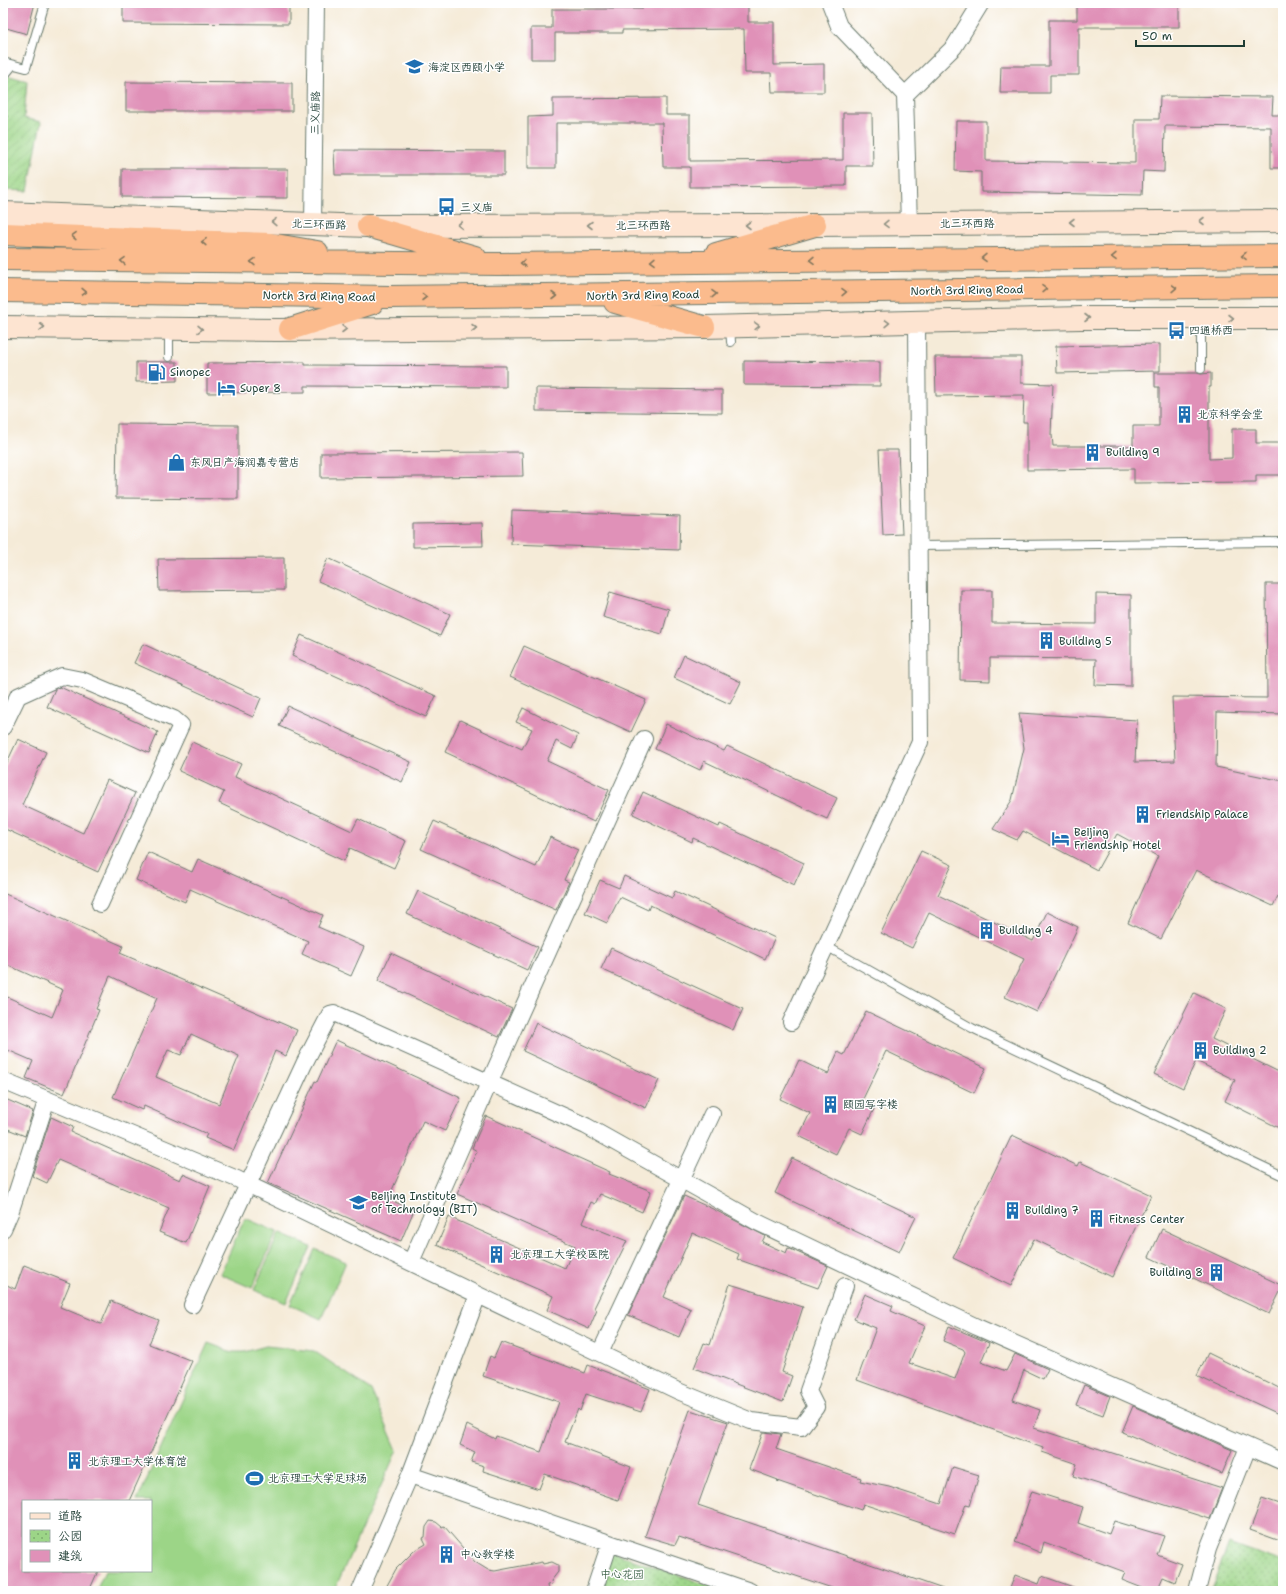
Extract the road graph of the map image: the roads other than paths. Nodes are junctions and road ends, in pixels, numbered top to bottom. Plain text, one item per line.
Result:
1 (45, 3) edge
2 (316, 3) edge
3 (830, 3) edge
4 (981, 3) edge
5 (3, 62) edge
6 (14, 65) junction
7 (3, 77) edge
8 (906, 95) junction
9 (3, 118) edge
10 (3, 130) edge
11 (3, 213) edge
12 (1283, 221) edge
13 (313, 224) junction
14 (909, 224) junction
15 (815, 225) junction
16 (368, 226) junction
17 (3, 234) edge
18 (1283, 256) edge
19 (3, 259) edge
20 (692, 261) junction
21 (387, 264) junction
22 (499, 264) junction
23 (1283, 286) edge
24 (3, 291) edge
25 (591, 296) junction
26 (390, 297) junction
27 (1201, 318) junction
28 (1283, 318) edge
29 (917, 322) junction
30 (3, 327) edge
31 (704, 327) junction
32 (169, 328) junction
33 (290, 329) junction
34 (169, 357) dead end
35 (1201, 369) dead end
36 (1283, 542) edge
37 (919, 546) junction
38 (3, 726) edge
39 (644, 739) dead end
40 (100, 904) dead end
41 (826, 946) junction
42 (791, 1022) dead end
43 (3, 1081) edge
44 (489, 1083) junction
45 (47, 1099) junction
46 (712, 1114) dead end
47 (1283, 1176) edge
48 (681, 1179) junction
49 (249, 1184) junction
50 (7, 1212) edge
51 (3, 1229) edge
52 (411, 1262) junction
53 (845, 1286) dead end
54 (478, 1295) junction
55 (192, 1305) dead end
56 (600, 1353) junction
57 (1248, 1448) junction
58 (1283, 1462) edge
59 (410, 1475) junction
60 (610, 1543) junction
61 (360, 1591) edge
62 (594, 1591) edge
63 (750, 1591) edge
64 (1197, 1591) edge

1 - 6 lane
2 - 13 street, 三义庙路
3 - 8 street
4 - 8 street
5 - 6 lane
6 - 7 lane
8 - 14 street
9 - 10 lane
13 -> 11 street, 北三环西路
12 -> 14 street, 北三环西路
13 - 16 street, 北三环西路
14 -> 15 street, 北三环西路
15 -> 16 street, 北三环西路
15 - 20 highway
16 - 22 highway
21 -> 17 highway
18 -> 20 highway
21 -> 19 highway
20 -> 22 highway
21 - 22 highway
25 -> 23 highway, North 3rd Ring Road
24 -> 26 highway, North 3rd Ring Road
26 -> 25 highway, North 3rd Ring Road
25 - 31 highway
26 - 33 highway
27 -> 28 street
29 -> 27 street
27 - 35 lane
31 -> 29 street
29 - 37 street
30 -> 32 street
33 -> 31 street
32 -> 33 street
32 - 34 lane
36 - 37 lane
37 - 41 street
38 - 40 street
39 - 44 street
41 - 42 street
41 - 47 lane
43 - 45 street
44 - 48 street
44 - 49 street
44 - 52 street
45 - 49 street
45 - 50 street
46 - 48 street
48 - 56 street
48 - 57 street
49 - 52 street
49 - 55 street
50 - 51 street
52 - 54 street
53 - 56 street
54 - 56 street
54 - 59 street
57 - 58 street
57 - 64 street
59 - 60 street
59 - 61 street
60 - 62 street
60 - 63 street

